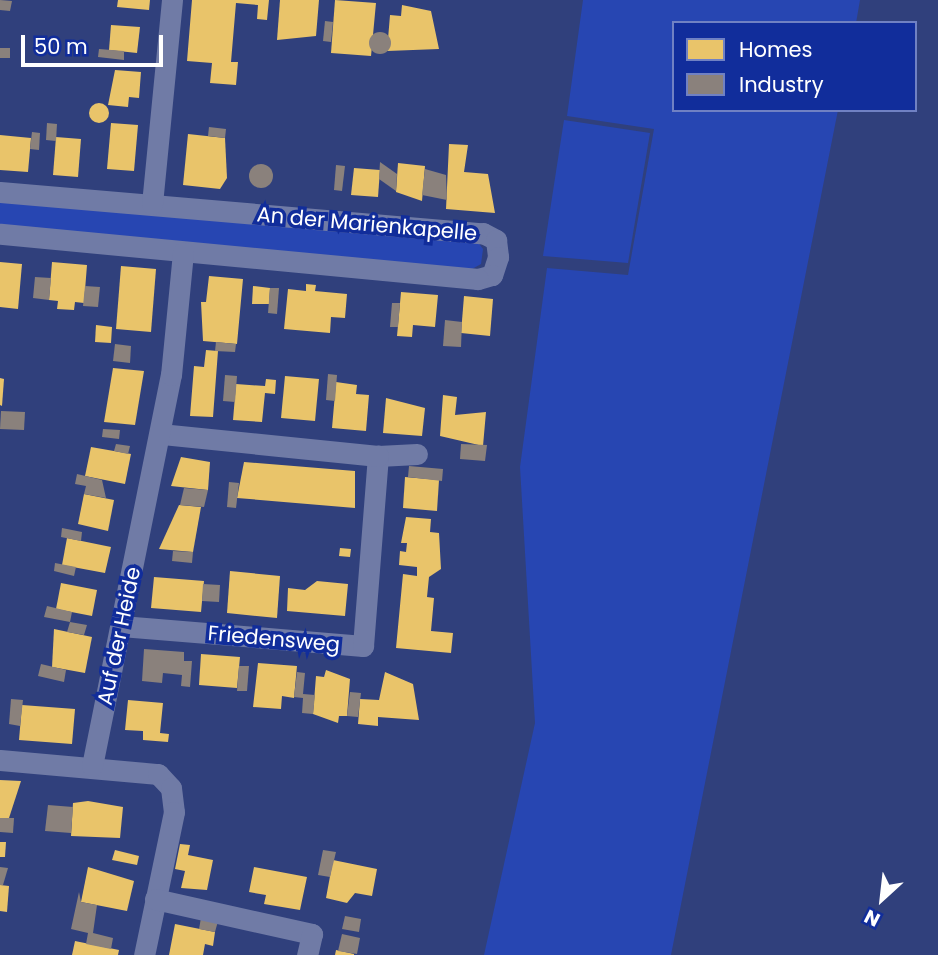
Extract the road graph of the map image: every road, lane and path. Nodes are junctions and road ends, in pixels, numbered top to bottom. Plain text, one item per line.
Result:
1 (172, 0) edge
2 (0, 192) edge
3 (152, 204) junction
4 (0, 234) edge
5 (183, 253) junction
6 (160, 434) junction
7 (417, 454) dead end
8 (378, 456) junction
9 (121, 626) junction
10 (0, 760) edge
11 (92, 766) junction
12 (155, 899) junction
13 (144, 955) edge
14 (307, 955) edge

1 - 3 street
2 - 3 street, An der Marienkapelle
3 - 5 street, An der Marienkapelle
4 - 5 street, An der Marienkapelle
5 - 6 street, Auf der Heide
6 - 8 street
6 - 9 street, Auf der Heide
7 - 8 street
8 - 9 street, Friedensweg
9 - 11 street, Auf der Heide
10 - 11 street
11 - 12 street
12 - 13 street
12 - 14 street

